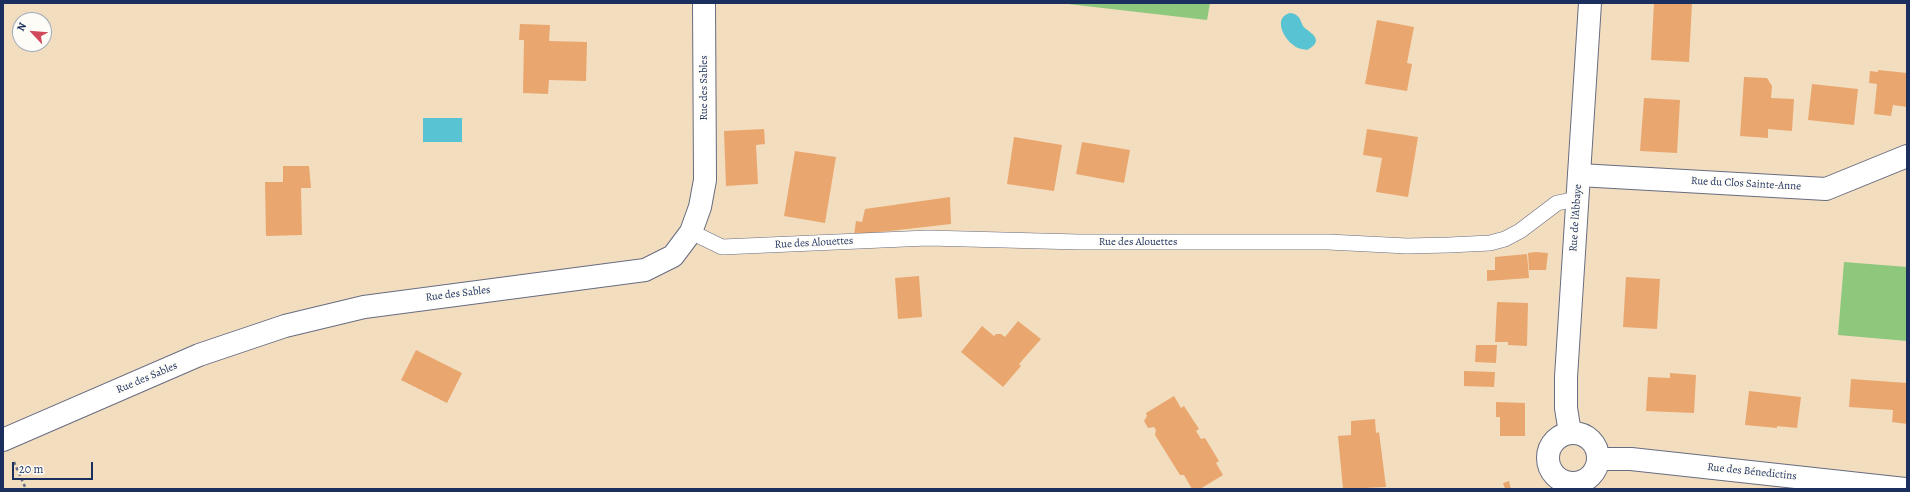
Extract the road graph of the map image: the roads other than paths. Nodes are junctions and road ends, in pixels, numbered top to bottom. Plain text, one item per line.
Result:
1 (704, 3) edge
2 (1590, 3) edge
3 (1907, 156) edge
4 (1579, 175) junction
5 (1577, 199) junction
6 (691, 232) junction
7 (1570, 433) junction
8 (3, 440) edge
9 (1598, 459) junction
10 (1564, 485) edge
11 (1905, 489) edge

1 - 6 street, Rue des Sables
2 - 4 street, Rue de l'Abbaye
3 - 4 street, Rue du Clos Sainte-Anne
4 - 5 street, Rue de l'Abbaye
5 - 6 lane, Rue des Alouettes
5 - 7 street, Rue de l'Abbaye
6 - 8 street, Rue des Sables
7 - 9 street
7 - 10 street
9 - 10 street
9 - 11 street, Rue des Bénedictins

